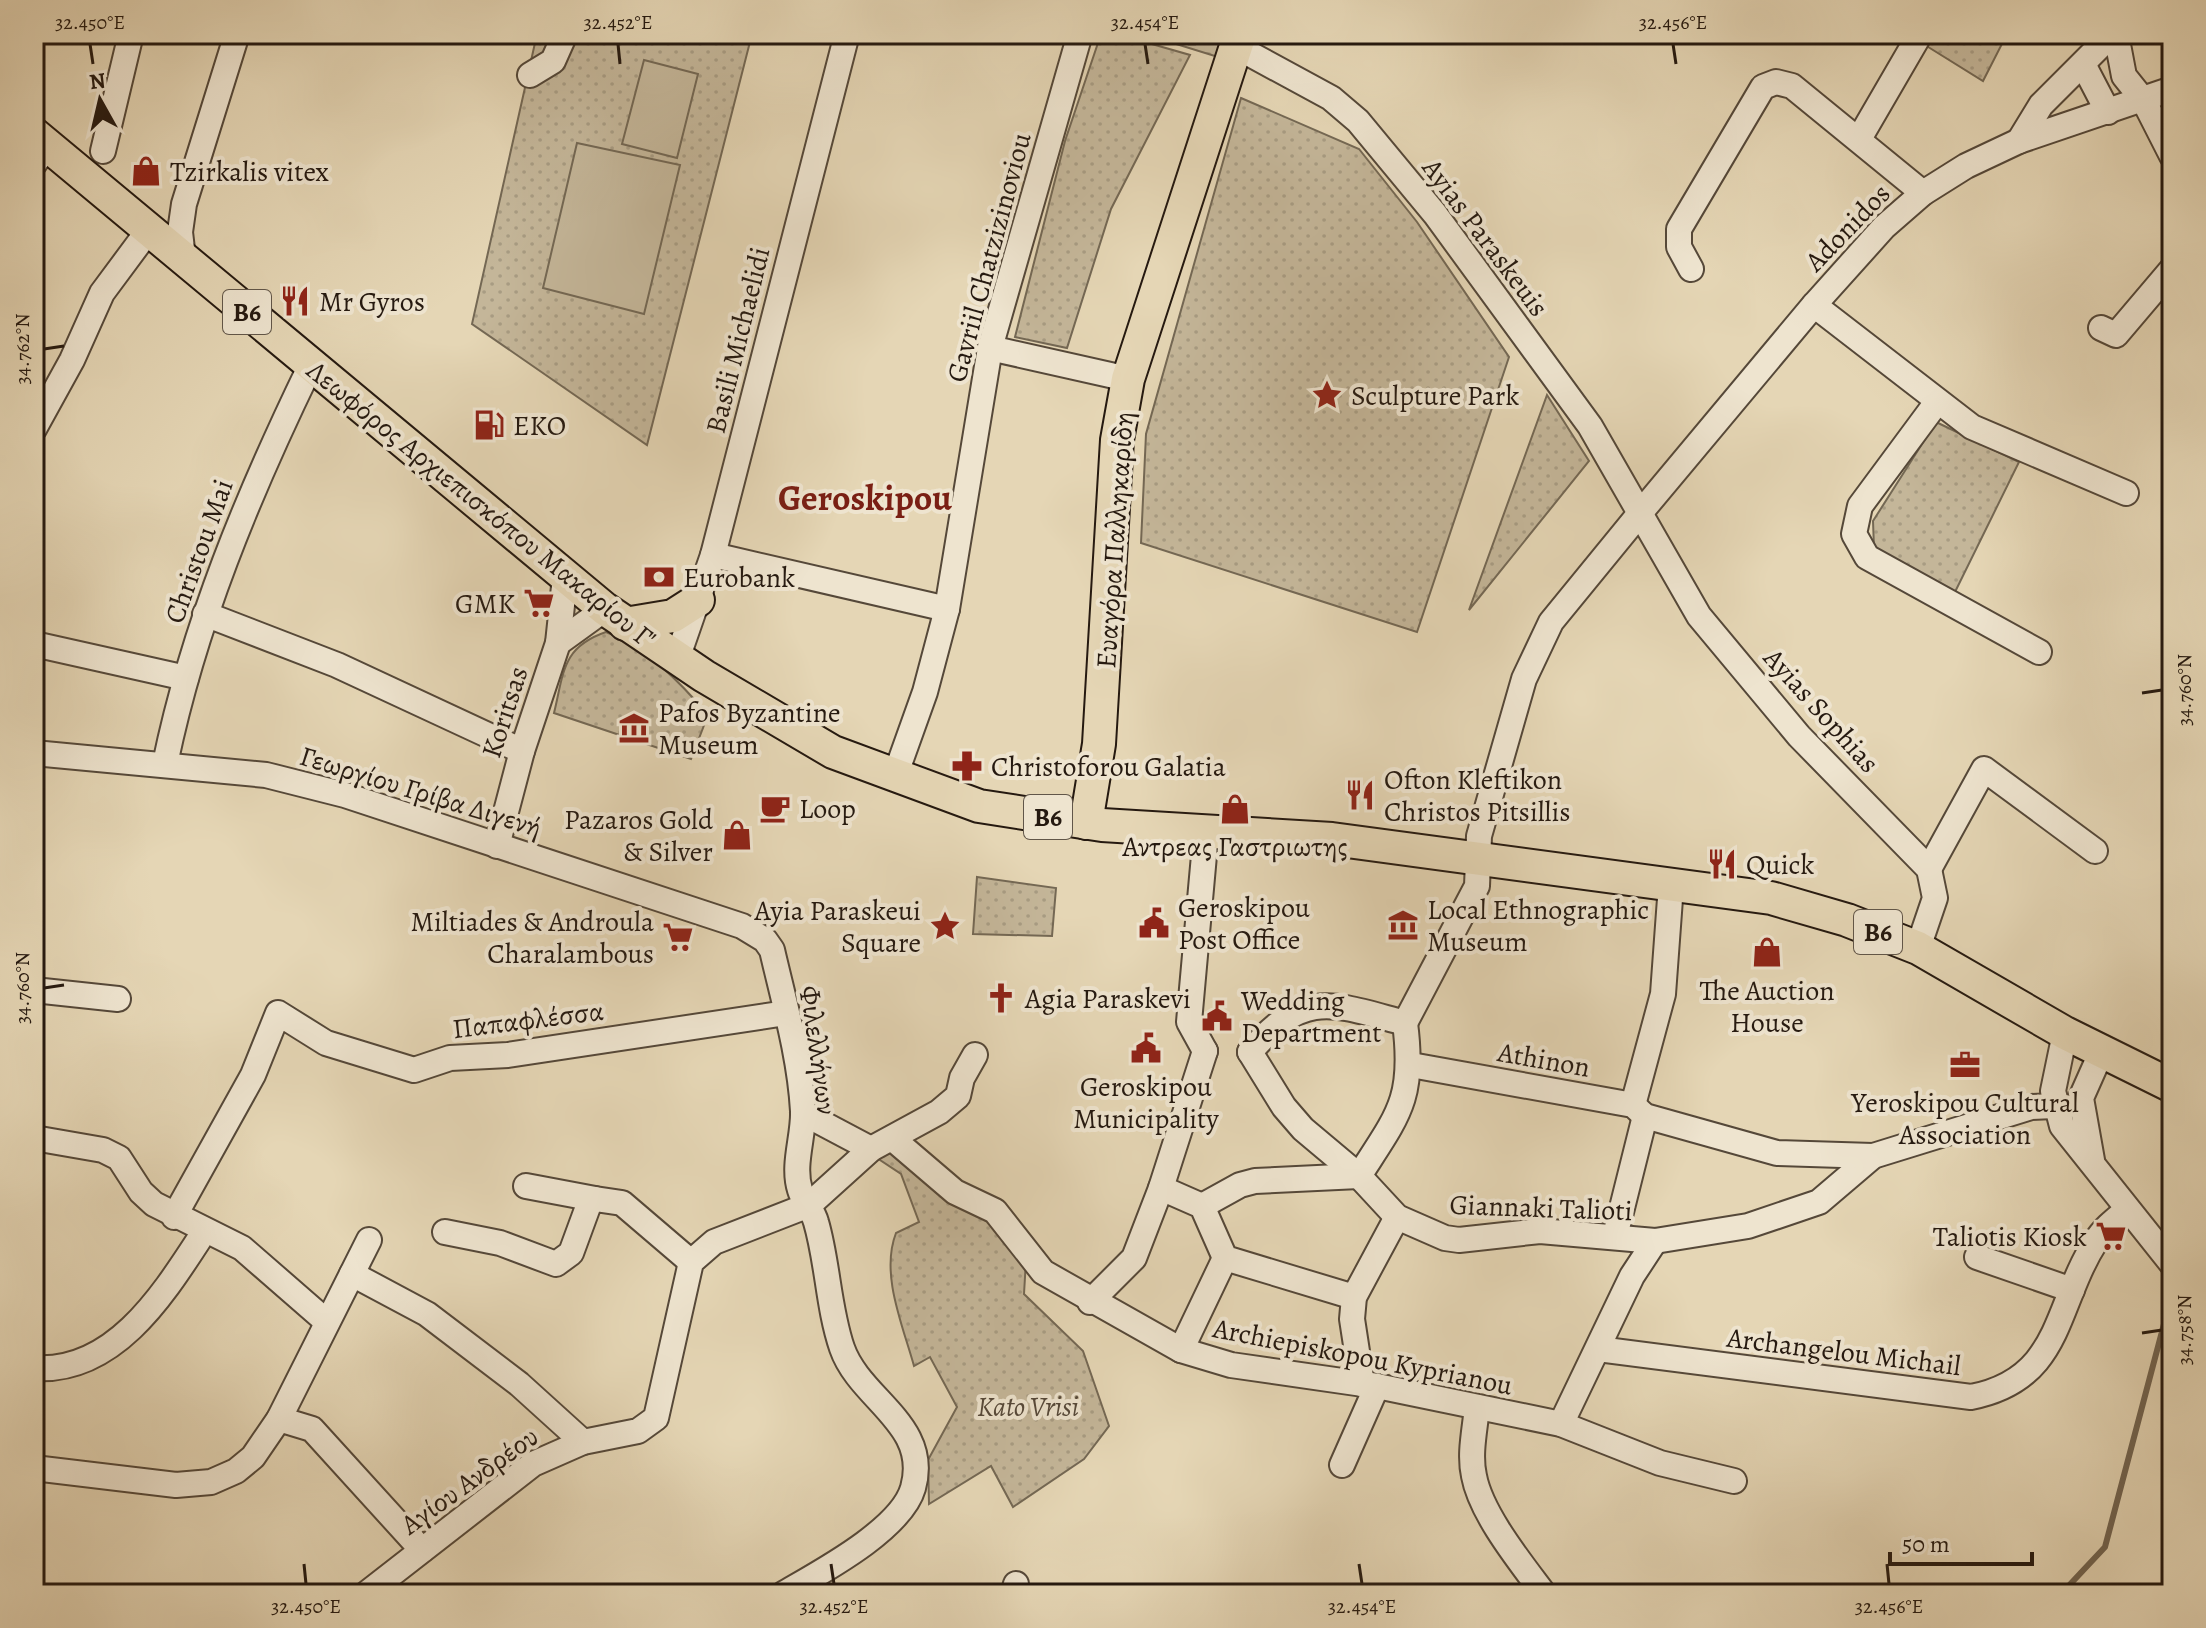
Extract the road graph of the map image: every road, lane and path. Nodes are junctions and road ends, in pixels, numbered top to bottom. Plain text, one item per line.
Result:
1 (131, 34) edge
2 (237, 34) edge
3 (565, 34) edge
4 (847, 34) edge
5 (1080, 34) edge
6 (1920, 34) edge
7 (2114, 34) edge
8 (1239, 41) edge
9 (2083, 64) junction
10 (530, 75) dead end
11 (2172, 89) edge
12 (2144, 101) junction
13 (2108, 112) junction
14 (1859, 139) junction
15 (2019, 141) junction
16 (39, 147) edge
17 (103, 151) dead end
18 (2172, 156) edge
19 (1923, 193) junction
20 (184, 204) junction
21 (142, 224) junction
22 (183, 258) junction
23 (1691, 269) dead end
24 (2172, 269) edge
25 (1814, 305) junction
26 (2101, 328) dead end
27 (990, 348) junction
28 (1532, 349) junction
29 (310, 367) junction
30 (1522, 375) dead end
31 (1128, 379) junction
32 (1937, 402) junction
33 (34, 429) edge
34 (2126, 493) dead end
35 (1641, 512) junction
36 (713, 555) junction
37 (565, 577) junction
38 (698, 600) junction
39 (947, 609) junction
40 (205, 614) junction
41 (615, 617) junction
42 (558, 643) junction
43 (34, 644) edge
44 (2039, 652) dead end
45 (677, 659) junction
46 (186, 678) junction
47 (522, 751) junction
48 (34, 753) edge
49 (165, 764) junction
50 (895, 776) junction
51 (1086, 823) junction
52 (1206, 833) junction
53 (497, 846) junction
54 (2095, 851) dead end
55 (1479, 857) junction
56 (1929, 869) junction
57 (1671, 885) junction
58 (1918, 948) junction
59 (772, 950) joint
60 (34, 990) edge
61 (118, 999) dead end
62 (786, 1013) junction
63 (1405, 1023) junction
64 (2065, 1033) junction
65 (1205, 1051) junction
66 (1250, 1052) junction
67 (2101, 1053) junction
68 (975, 1055) dead end
69 (1411, 1065) junction
70 (2040, 1067) dead end
71 (2172, 1086) edge
72 (2045, 1106) junction
73 (1639, 1110) junction
74 (803, 1113) junction
75 (34, 1138) edge
76 (882, 1144) junction
77 (1873, 1156) junction
78 (2094, 1166) junction
79 (1359, 1176) junction
80 (526, 1186) dead end
81 (1161, 1188) junction
82 (595, 1199) junction
83 (809, 1205) junction
84 (1202, 1206) junction
85 (2127, 1210) junction
86 (174, 1217) junction
87 (1397, 1217) junction
88 (204, 1232) junction
89 (445, 1232) dead end
90 (1615, 1236) junction
91 (369, 1240) dead end
92 (1655, 1241) junction
93 (1977, 1257) dead end
94 (1225, 1258) junction
95 (691, 1262) junction
96 (2172, 1264) edge
97 (352, 1274) junction
98 (2072, 1290) junction
99 (1354, 1297) junction
100 (1090, 1302) junction
101 (327, 1322) junction
102 (1598, 1349) junction
103 (1181, 1350) junction
104 (34, 1368) edge
105 (1370, 1385) junction
106 (1477, 1407) junction
107 (279, 1419) junction
108 (1561, 1424) junction
109 (583, 1442) junction
110 (1342, 1465) dead end
111 (34, 1468) edge
112 (1734, 1481) dead end
113 (422, 1550) junction
114 (375, 1590) edge
115 (783, 1594) edge
116 (1544, 1594) edge

1 - 17 street
2 - 20 street
3 - 10 street
4 - 36 street, Basili Michaelidi
5 - 27 street, Gavriil Chatzizinoviou
6 - 14 street
7 - 9 street
7 - 12 street
8 - 28 street, Ayias Paraskeuis
8 - 31 main road, Ευαγόρα Παλληκαρίδη
9 - 13 street
9 - 15 street
11 - 12 street, Adonidos
12 - 13 street, Adonidos
12 - 18 street
13 - 15 street, Adonidos
14 - 19 street
14 - 23 street
15 - 19 street, Adonidos
16 - 21 main road, Λεωφόρος Αρχιεπισκόπου Μακαρίου Γ' / B6
19 - 25 street, Adonidos
20 - 21 street
20 - 22 street
21 - 22 main road, Λεωφόρος Αρχιεπισκόπου Μακαρίου Γ' / B6
21 - 33 street
22 - 29 main road, Λεωφόρος Αρχιεπισκόπου Μακαρίου Γ' / B6
24 - 26 street
25 - 32 street
25 - 35 street, Adonidos
27 - 31 street
27 - 39 street, Gavriil Chatzizinoviou
28 - 30 street
28 - 35 street, Ayias Paraskeuis
29 - 37 main road, Λεωφόρος Αρχιεπισκόπου Μακαρίου Γ' / B6
29 - 40 street, Christou Mai
31 - 51 main road, Ευαγόρα Παλληκαρίδη
32 - 34 street
32 - 44 street
35 - 55 street, Adonidos
35 - 56 street, Ayias Sophias
36 - 38 street, Basili Michaelidi
36 - 39 street
37 - 41 main road, Λεωφόρος Αρχιεπισκόπου Μακαρίου Γ' / B6
37 - 42 street, Koritsas
38 - 41 main road
38 - 45 street, Basili Michaelidi
39 - 50 street, Gavriil Chatzizinoviou
40 - 46 street, Christou Mai
40 - 47 street
41 - 42 street, Koritsas
41 - 45 main road, Λεωφόρος Αρχιεπισκόπου Μακαρίου Γ' / B6
42 - 47 street, Koritsas
43 - 46 street
45 - 50 main road, Λεωφόρος Αρχιεπισκόπου Μακαρίου Γ' / B6
46 - 49 street, Christou Mai
47 - 53 street, Koritsas
48 - 49 street, Γεωργίου Γρίβα Διγενή
49 - 53 street, Γεωργίου Γρίβα Διγενή
50 - 51 main road, Λεωφόρος Αρχιεπισκόπου Μακαρίου Γ' / B6
51 - 52 main road, Λεωφόρος Αρχιεπισκόπου Μακαρίου Γ' / B6
52 - 55 main road, Λεωφόρος Αρχιεπισκόπου Μακαρίου Γ' / B6
52 - 65 street
53 - 59 street, Γεωργίου Γρίβα Διγενή
54 - 56 street
55 - 57 main road, Λεωφόρος Αρχιεπισκόπου Μακαρίου Γ' / B6
55 - 63 street, Adonidos
56 - 58 street
57 - 58 main road, Λεωφόρος Αρχιεπισκόπου Μακαρίου Γ' / B6
57 - 73 street
58 - 64 main road, Λεωφόρος Αρχιεπισκόπου Μακαρίου Γ' / B6
59 - 62 street, Φιλελλήνων
60 - 61 street
62 - 74 street, Φιλελλήνων
62 - 86 street, Παπαφλέσσα
63 - 66 street
63 - 69 street
64 - 67 main road, Λεωφόρος Αρχιεπισκόπου Μακαρίου Γ' / B6
64 - 72 street
65 - 66 street
65 - 81 street
66 - 79 street, Giannaki Talioti
67 - 71 main road, Λεωφόρος Αρχιεπισκόπου Μακαρίου Γ' / B6
67 - 78 street
68 - 76 street
69 - 73 street, Athinon
69 - 79 street
70 - 72 street
72 - 77 street, Giannaki Talioti
72 - 78 street
73 - 77 street, Athinon
73 - 90 street
74 - 76 street, Archiepiskopou Kyprianou
74 - 83 street, Φιλελλήνων
75 - 86 street
76 - 83 street
76 - 100 street, Archiepiskopou Kyprianou
77 - 92 street, Giannaki Talioti
78 - 85 street
79 - 84 street
79 - 87 street, Giannaki Talioti
80 - 82 street
81 - 84 street
81 - 100 street
82 - 89 street
82 - 95 street
83 - 95 street
83 - 115 street, Φιλελλήνων
84 - 94 street
85 - 96 street
85 - 98 street, Archangelou Michail
86 - 88 street
87 - 90 street, Giannaki Talioti
87 - 99 street
88 - 101 street
88 - 104 street
90 - 92 street, Giannaki Talioti
91 - 97 street
92 - 102 street
93 - 98 street
94 - 99 street
94 - 103 street
95 - 109 street, Αγίου Ανδρέου
97 - 101 street
97 - 109 street
98 - 102 street, Archangelou Michail
99 - 105 street
100 - 103 street, Archiepiskopou Kyprianou
101 - 107 street
102 - 108 street
103 - 105 street, Archiepiskopou Kyprianou
105 - 106 street, Archiepiskopou Kyprianou
105 - 110 street
106 - 108 street, Archiepiskopou Kyprianou
106 - 116 street
107 - 111 street
107 - 113 street
108 - 112 street, Archiepiskopou Kyprianou
109 - 113 street, Αγίου Ανδρέου
113 - 114 street, Αγίου Ανδρέου

